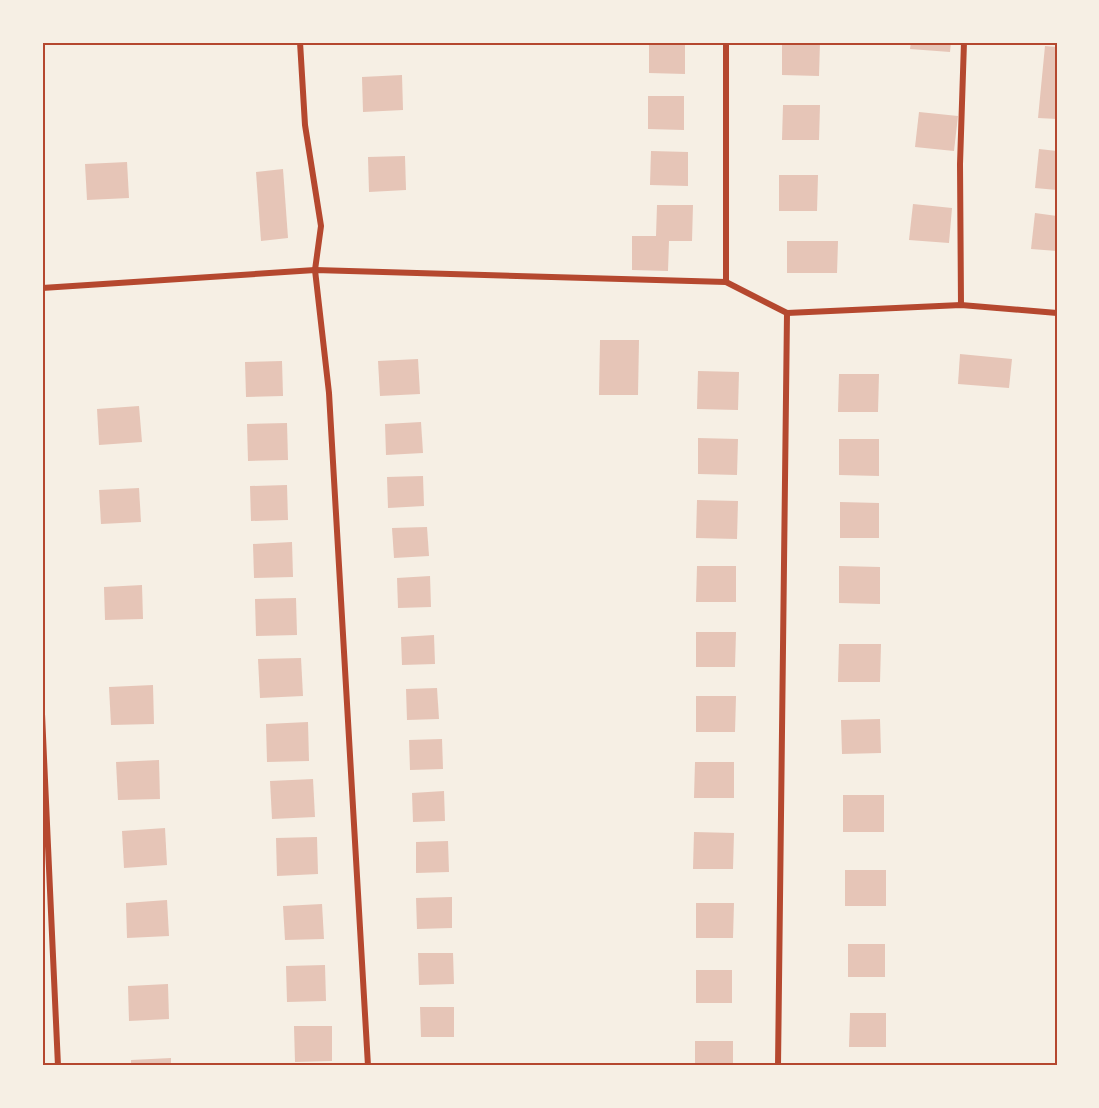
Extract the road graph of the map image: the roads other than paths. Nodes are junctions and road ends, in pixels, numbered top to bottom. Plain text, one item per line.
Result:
1 (300, 42) edge
2 (726, 42) edge
3 (964, 42) edge
4 (315, 270) junction
5 (726, 282) junction
6 (42, 288) edge
7 (961, 305) junction
8 (787, 313) junction
9 (1057, 313) edge
10 (42, 714) edge
11 (58, 1066) edge
12 (368, 1066) edge
13 (777, 1066) edge

1 - 4 street
2 - 5 street
3 - 7 street
4 - 5 street
4 - 6 street
4 - 12 street
5 - 8 street
7 - 8 street
7 - 9 street
8 - 13 street
10 - 11 street

